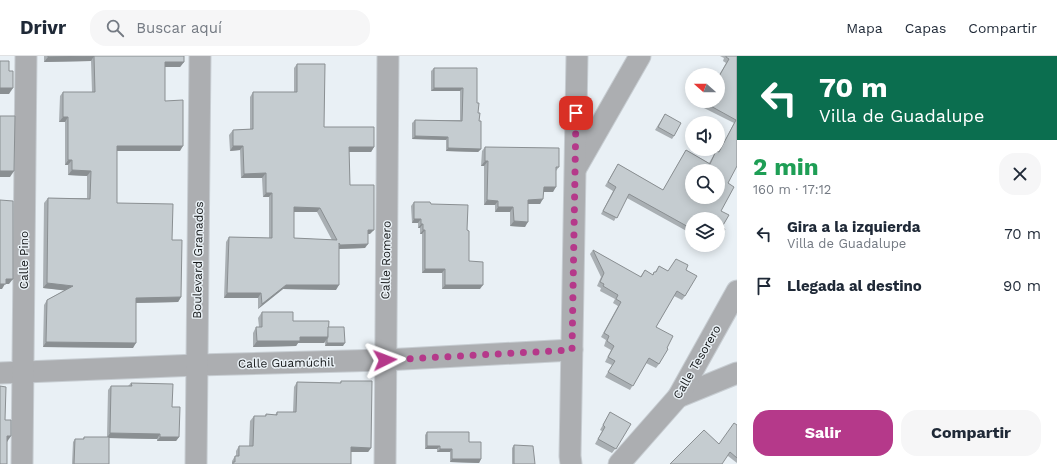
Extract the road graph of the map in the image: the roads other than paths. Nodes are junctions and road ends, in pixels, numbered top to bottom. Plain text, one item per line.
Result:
1 (26, 56) edge
2 (200, 56) edge
3 (388, 56) edge
4 (578, 56) edge
5 (640, 56) edge
6 (575, 170) junction
7 (737, 291) edge
8 (572, 350) junction
9 (385, 360) junction
10 (197, 365) junction
11 (0, 373) edge
12 (23, 373) junction
13 (737, 373) edge
14 (678, 397) junction
15 (568, 461) edge
16 (22, 464) edge
17 (196, 464) edge
18 (385, 464) edge
19 (619, 464) edge

1 - 12 street, Calle Pino
2 - 10 street, Boulevard Granados
3 - 9 street, Calle Romero
4 - 6 street
5 - 6 street
6 - 8 street
7 - 14 street, Calle Tesorero
8 - 9 street, Calle Guamúchil
8 - 15 street
9 - 10 street, Calle Guamúchil
9 - 18 street, Calle Romero
10 - 12 street, Calle Guamúchil
10 - 17 street, Boulevard Granados
11 - 12 street, Calle Guamúchil
12 - 16 street, Calle Pino
13 - 14 street
14 - 19 street, Calle Tesorero

